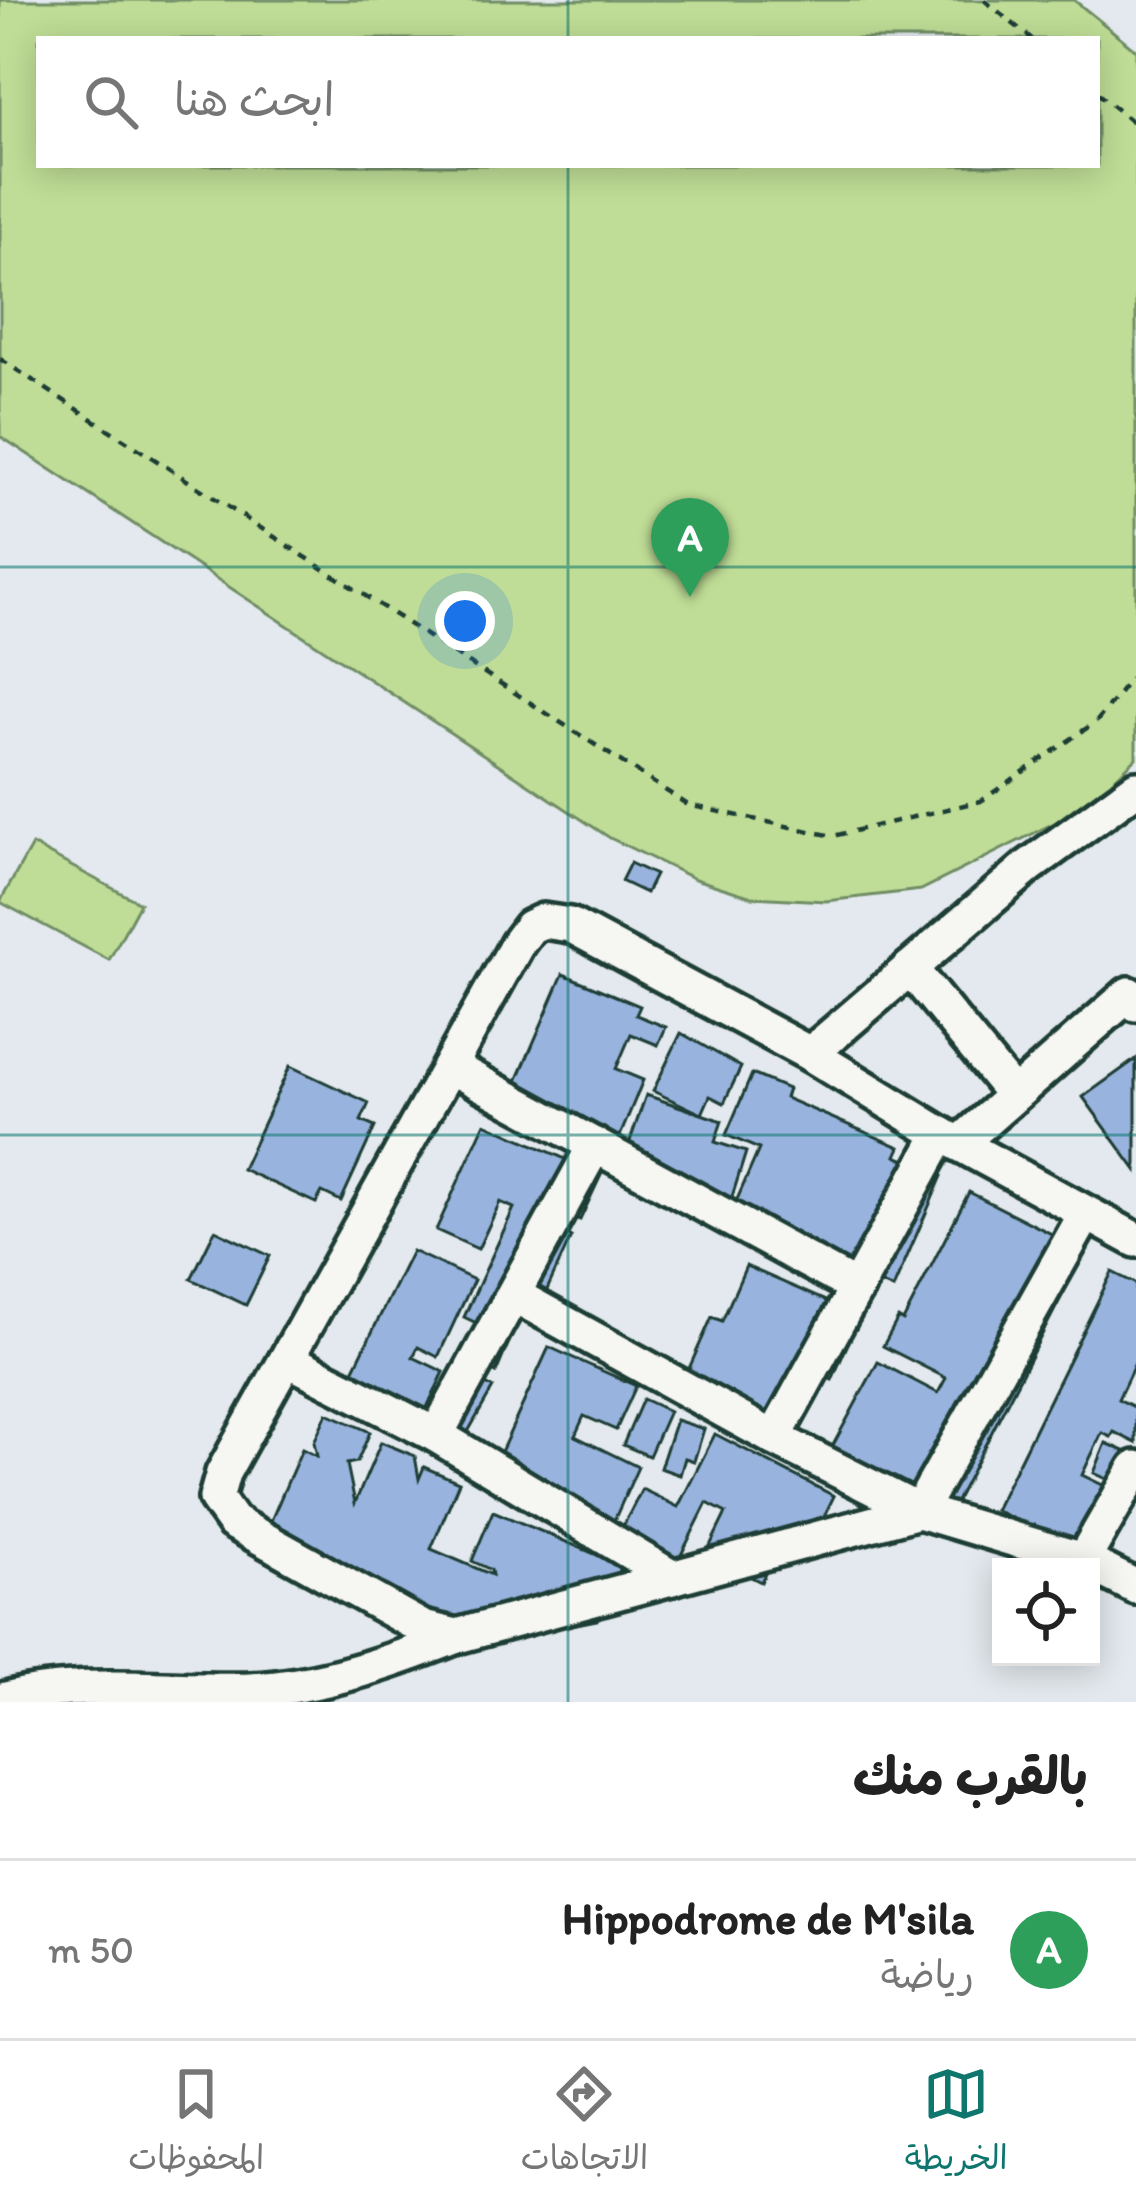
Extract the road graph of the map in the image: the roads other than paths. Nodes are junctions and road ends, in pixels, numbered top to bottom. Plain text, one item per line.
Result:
1 (1136, 788) edge
2 (910, 968) junction
3 (1134, 995) edge
4 (810, 1054) junction
5 (451, 1067) junction
6 (1013, 1094) junction
7 (950, 1139) junction
8 (595, 1145) junction
9 (1085, 1215) junction
10 (1136, 1240) edge
11 (857, 1288) junction
12 (514, 1295) junction
13 (289, 1360) junction
14 (436, 1435) junction
15 (774, 1438) junction
16 (1136, 1468) edge
17 (920, 1511) junction
18 (1076, 1558) edge
19 (1084, 1558) edge
20 (1100, 1569) edge
21 (674, 1578) junction
22 (1136, 1587) edge
23 (457, 1636) junction
24 (0, 1701) edge

1 - 2 street
2 - 4 street
2 - 6 street
3 - 6 street
4 - 5 street
4 - 7 street
5 - 8 street
5 - 13 street
6 - 7 street
7 - 9 street
7 - 11 street
8 - 11 street
8 - 12 street
9 - 10 street
9 - 17 street
11 - 15 street
12 - 14 street
12 - 15 street
13 - 14 street
13 - 23 street
14 - 21 street
15 - 17 street
16 - 19 street
17 - 18 street
17 - 21 street
20 - 22 street
21 - 23 street
23 - 24 street

